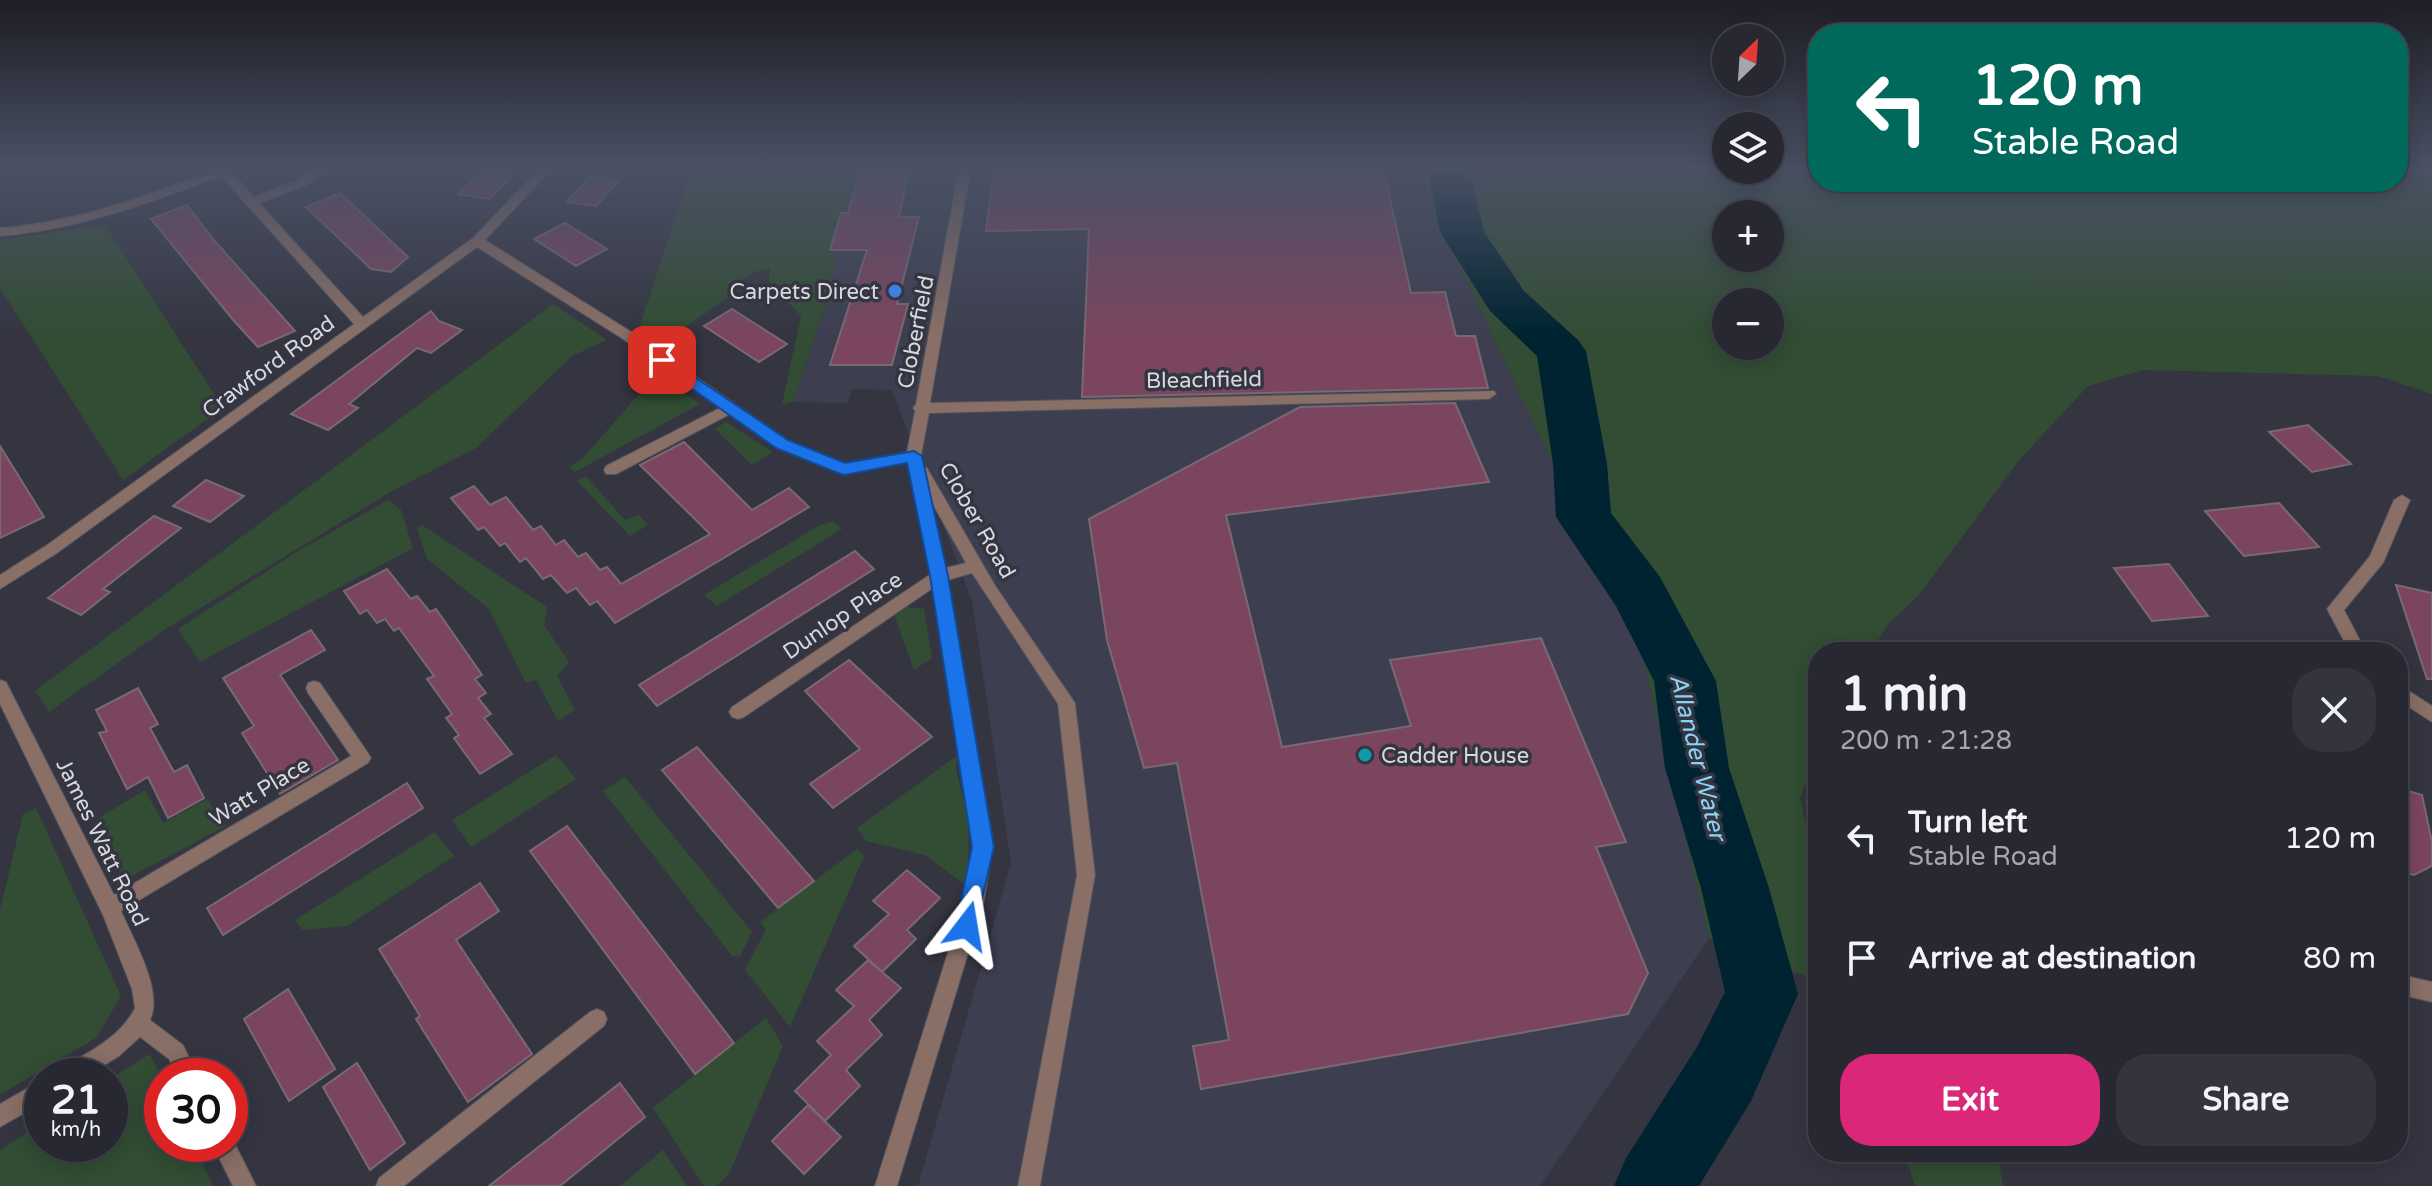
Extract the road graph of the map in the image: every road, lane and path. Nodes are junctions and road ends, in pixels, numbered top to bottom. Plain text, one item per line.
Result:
1 (55, 223) edge
2 (271, 223) edge
3 (494, 223) edge
4 (955, 223) edge
5 (0, 232) edge
6 (477, 241) junction
7 (362, 325) junction
8 (1489, 394) dead end
9 (731, 408) junction
10 (920, 408) junction
11 (914, 456) junction
12 (611, 470) dead end
13 (2402, 500) dead end
14 (976, 566) junction
15 (939, 576) junction
16 (0, 583) edge
17 (2353, 642) edge
18 (0, 687) edge
19 (314, 688) dead end
20 (2408, 698) edge
21 (738, 712) dead end
22 (2432, 715) edge
23 (109, 908) junction
24 (2408, 986) edge
25 (2432, 992) edge
26 (597, 1019) dead end
27 (138, 1023) junction
28 (95, 1058) edge
29 (179, 1058) edge
30 (24, 1102) edge
31 (0, 1116) edge
32 (232, 1162) edge
33 (245, 1186) edge
34 (387, 1186) edge
35 (886, 1186) edge
36 (1029, 1186) edge

1 - 5 street
2 - 7 street
3 - 6 street, Crawford Road
4 - 10 street, Cloberfield
6 - 7 street, Crawford Road
6 - 9 street
7 - 16 street, Crawford Road
8 - 10 street, Bleachfield
9 - 11 street
9 - 12 street
10 - 11 street, Cloberfield
11 - 14 street, Clober Road
11 - 15 street, Clober Road
13 - 17 street
14 - 15 street, Dunlop Place
14 - 36 street, Clober Road
15 - 21 street, Dunlop Place
15 - 35 street, Clober Road
18 - 23 street, James Watt Road
19 - 23 street, Watt Place
20 - 22 street
23 - 27 street, James Watt Road
24 - 25 street
26 - 34 street
27 - 28 street
27 - 29 street
30 - 31 street
32 - 33 street

